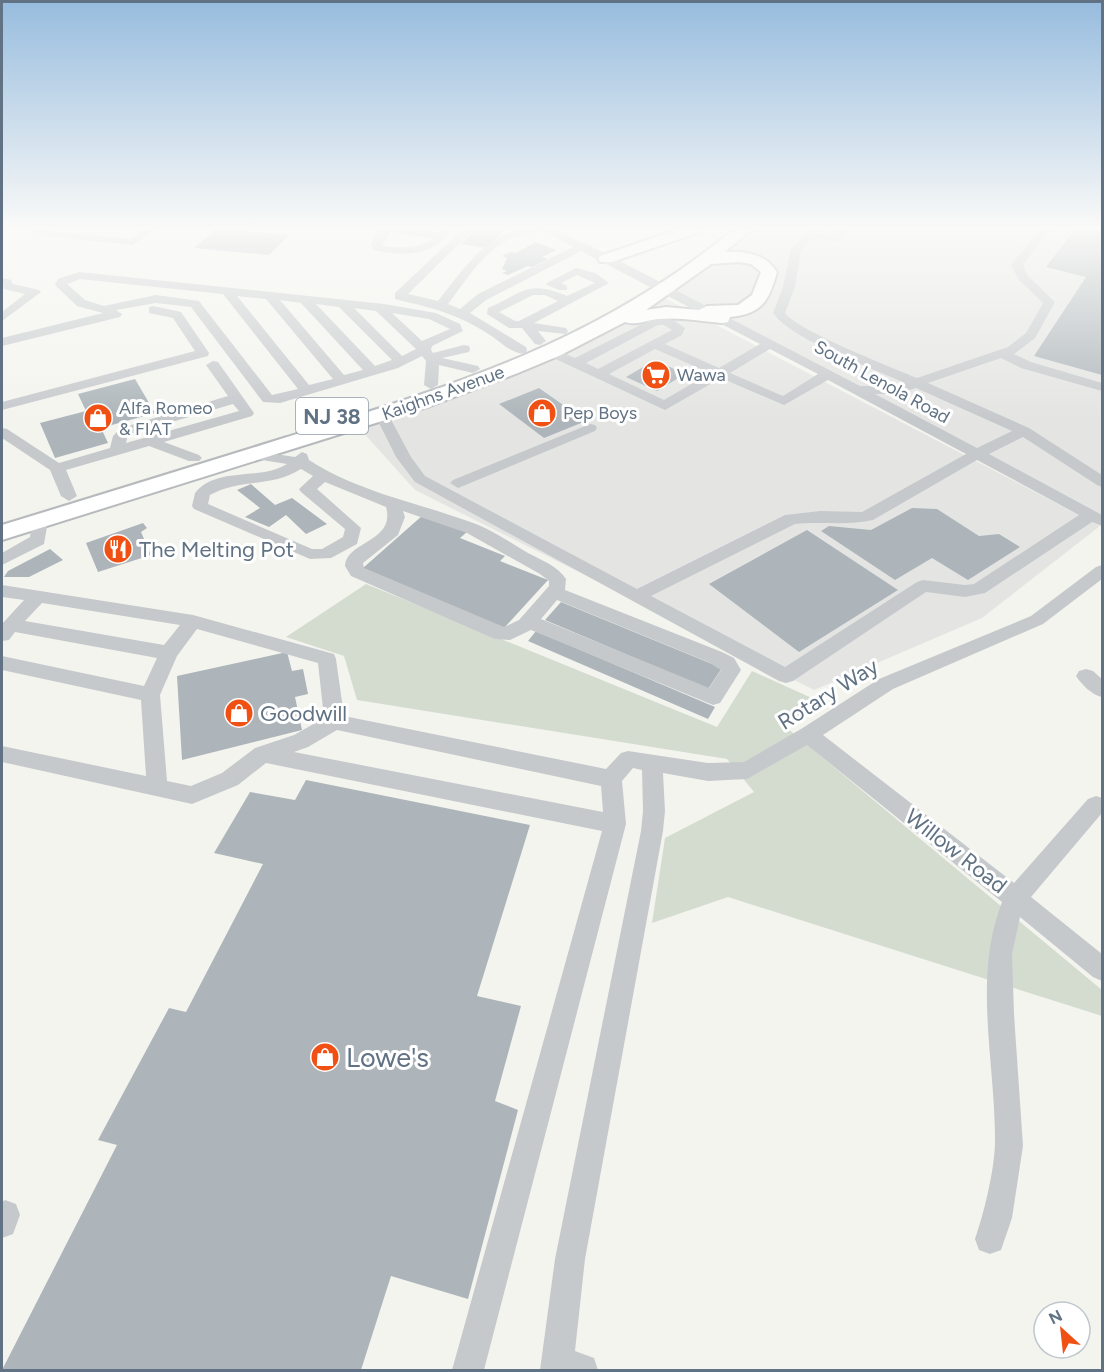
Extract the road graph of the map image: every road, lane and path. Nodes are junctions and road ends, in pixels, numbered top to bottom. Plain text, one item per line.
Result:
1 (34, 293) edge
2 (70, 293) edge
3 (193, 293) edge
4 (228, 293) edge
5 (252, 293) edge
6 (402, 293) edge
7 (451, 293) edge
8 (490, 293) edge
9 (526, 293) edge
10 (559, 293) edge
11 (573, 293) edge
12 (634, 293) edge
13 (642, 293) edge
14 (680, 293) edge
15 (760, 293) edge
16 (786, 293) edge
17 (1041, 293) edge
18 (570, 294) junction
19 (269, 295) junction
20 (304, 299) junction
21 (183, 302) junction
22 (342, 303) junction
23 (441, 305) junction
24 (380, 308) junction
25 (461, 314) junction
26 (715, 314) junction
27 (2, 317) edge
28 (524, 324) junction
29 (562, 331) junction
30 (588, 335) junction
31 (2, 342) edge
32 (770, 343) junction
33 (654, 344) junction
34 (538, 347) junction
35 (464, 349) dead end
36 (1004, 354) junction
37 (429, 356) junction
38 (400, 361) junction
39 (576, 363) junction
40 (213, 365) dead end
41 (473, 369) junction
42 (372, 371) junction
43 (719, 373) junction
44 (598, 374) junction
45 (828, 374) junction
46 (341, 380) junction
47 (918, 383) junction
48 (431, 385) junction
49 (1102, 387) edge
50 (857, 389) junction
51 (306, 390) junction
52 (237, 398) junction
53 (2, 406) edge
54 (664, 406) junction
55 (679, 412) dead end
56 (382, 415) junction
57 (590, 428) dead end
58 (1024, 431) junction
59 (2, 432) edge
60 (303, 440) junction
61 (149, 441) junction
62 (117, 451) junction
63 (255, 454) junction
64 (975, 455) junction
65 (194, 458) junction
66 (301, 462) junction
67 (57, 468) junction
68 (323, 476) junction
69 (1102, 482) edge
70 (458, 483) dead end
71 (69, 496) junction
72 (393, 504) junction
73 (2, 517) edge
74 (1097, 518) edge
75 (40, 521) junction
76 (2, 533) edge
77 (2, 560) edge
78 (1102, 571) edge
79 (2, 591) edge
80 (554, 592) junction
81 (38, 596) junction
82 (637, 596) junction
83 (193, 621) junction
84 (528, 621) junction
85 (6, 630) edge
86 (169, 653) junction
87 (2, 663) edge
88 (1086, 676) dead end
89 (1102, 690) edge
90 (150, 695) junction
91 (335, 722) junction
92 (808, 735) junction
93 (2, 754) edge
94 (262, 754) junction
95 (631, 767) junction
96 (157, 788) junction
97 (1096, 806) dead end
98 (615, 824) junction
99 (1015, 898) junction
100 (1102, 969) edge
101 (990, 1239) dead end
102 (565, 1368) edge
103 (468, 1371) edge

1 - 27 street
2 - 21 street
3 - 21 street
4 - 51 street
5 - 19 street
6 - 23 street
7 - 23 street
8 - 25 street
9 - 28 street
10 - 18 street
11 - 18 street
12 - 29 highway, Kaighns Avenue / NJ 38
13 - 30 highway, Kaighns Avenue / NJ 38
14 - 26 street, South Lenola Road
15 - 26 highway
16 - 47 street
17 - 36 street
18 - 28 street
19 - 20 street
19 - 46 street
20 - 22 street
20 - 42 street
21 - 51 street
22 - 24 street
22 - 38 street
23 - 25 street
24 - 37 street
24 - 37 street
25 - 34 street
26 - 30 highway
26 - 32 street, South Lenola Road
28 - 29 street
28 - 34 street
29 - 34 highway, Kaighns Avenue / NJ 38
30 - 34 highway, Kaighns Avenue / NJ 38
31 - 53 street
32 - 43 street
32 - 45 street, South Lenola Road
33 - 39 street
33 - 43 street
33 - 44 street
34 - 39 street
34 - 41 highway, Kaighns Avenue / NJ 38
34 - 56 highway, Kaighns Avenue / NJ 38
35 - 37 street
36 - 47 street
36 - 49 street
37 - 38 street
37 - 41 street
37 - 48 street
38 - 42 street
39 - 44 street
40 - 52 street
41 - 48 highway, Kaighns Avenue / NJ 38
42 - 46 street
43 - 45 street
43 - 54 street
44 - 54 street
45 - 50 street, South Lenola Road
46 - 51 street
47 - 50 street
47 - 58 street
48 - 65 highway, Kaighns Avenue / NJ 38
50 - 64 street, South Lenola Road
52 - 61 street
52 - 62 street
54 - 55 street
56 - 60 highway, Kaighns Avenue / NJ 38
56 - 82 street
57 - 70 street
58 - 64 street
58 - 69 street
59 - 67 street
60 - 63 highway, Kaighns Avenue / NJ 38
60 - 66 street
61 - 62 street
61 - 65 street
62 - 67 street
63 - 66 street
63 - 75 highway, Kaighns Avenue / NJ 38
64 - 74 street, South Lenola Road
64 - 82 street
65 - 71 highway, Kaighns Avenue / NJ 38
66 - 68 street
66 - 68 street
67 - 71 street
68 - 72 street
71 - 73 highway, Kaighns Avenue / NJ 38
72 - 80 street
72 - 84 street
74 - 82 street
75 - 76 highway, Kaighns Avenue / NJ 38
75 - 77 street
78 - 92 street, Rotary Way
79 - 81 street
80 - 84 street
80 - 84 street
81 - 83 street
81 - 85 street
83 - 86 street
83 - 91 street
85 - 86 street
86 - 90 street
87 - 90 street
88 - 89 street
90 - 96 street
91 - 94 street
91 - 95 street, Rotary Way
92 - 95 street, Rotary Way
92 - 99 street, Willow Road
93 - 96 street
94 - 96 street
94 - 98 street
95 - 98 street
95 - 102 street
97 - 99 street
98 - 103 street
99 - 100 street, Willow Road
99 - 101 street

